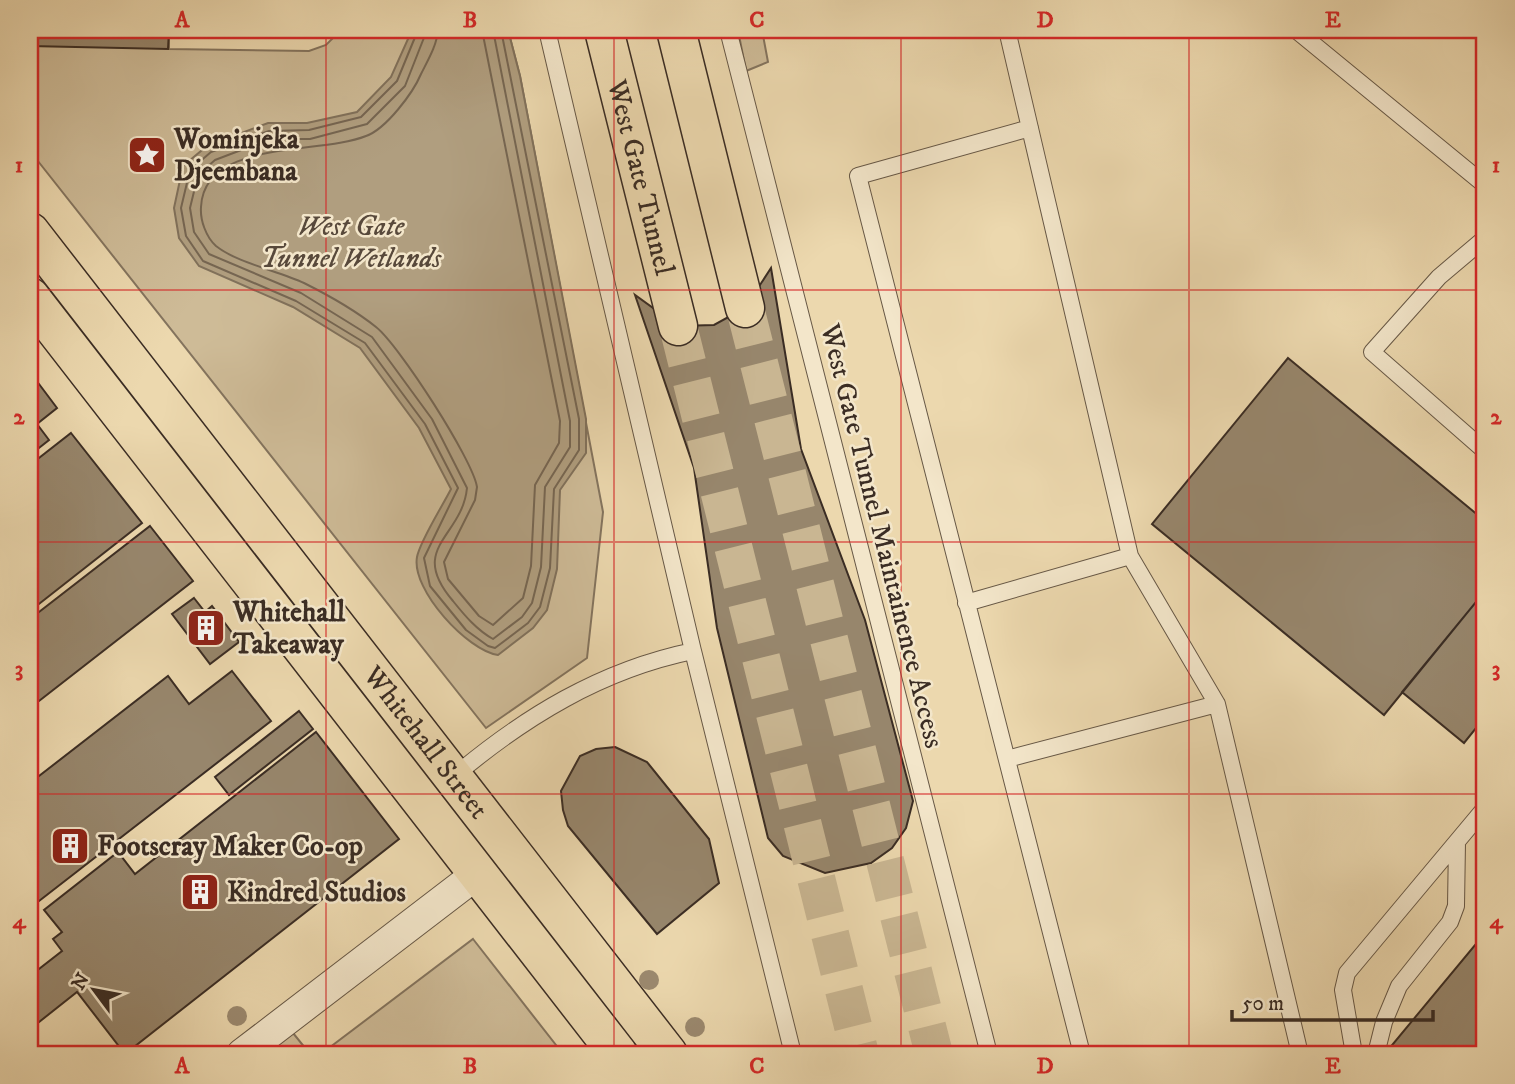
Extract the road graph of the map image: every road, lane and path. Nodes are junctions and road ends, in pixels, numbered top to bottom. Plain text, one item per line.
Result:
1 (547, 30) edge
2 (604, 30) edge
3 (676, 30) edge
4 (727, 30) edge
5 (1007, 30) edge
6 (1296, 30) edge
7 (1030, 128) junction
8 (1485, 185) edge
9 (30, 232) edge
10 (1485, 238) edge
11 (30, 297) edge
12 (745, 307) tunnel mouth
13 (678, 326) tunnel mouth
14 (170, 414) junction
15 (139, 438) junction
16 (1485, 452) edge
17 (1130, 556) junction
18 (966, 603) junction
19 (694, 651) junction
20 (1217, 704) junction
21 (1007, 759) junction
22 (452, 778) junction
23 (1485, 808) edge
24 (1457, 842) junction
25 (508, 849) junction
26 (477, 874) junction
27 (242, 1054) edge
28 (618, 1054) edge
29 (668, 1054) edge
30 (793, 1054) edge
31 (989, 1054) edge
32 (1082, 1054) edge
33 (1300, 1054) edge
34 (1354, 1054) edge
35 (1376, 1054) edge

1 - 19 lane
2 - 13 main road, West Gate Tunnel
3 - 12 main road
4 - 31 lane, West Gate Tunnel Maintainence Access
5 - 7 lane
6 - 8 lane
7 - 17 lane
7 - 18 lane
9 - 14 main road, Whitehall Street
10 - 16 lane
11 - 15 main road, Whitehall Street
14 - 15 main road
14 - 22 main road, Whitehall Street
15 - 26 main road, Whitehall Street
17 - 18 lane
17 - 20 lane
18 - 21 lane
19 - 22 lane
19 - 30 lane
20 - 21 lane
20 - 33 lane
21 - 32 lane
22 - 25 main road, Whitehall Street
23 - 24 lane
24 - 34 lane
24 - 35 lane
25 - 26 main road
25 - 29 main road, Whitehall Street
26 - 27 street
26 - 28 main road, Whitehall Street

